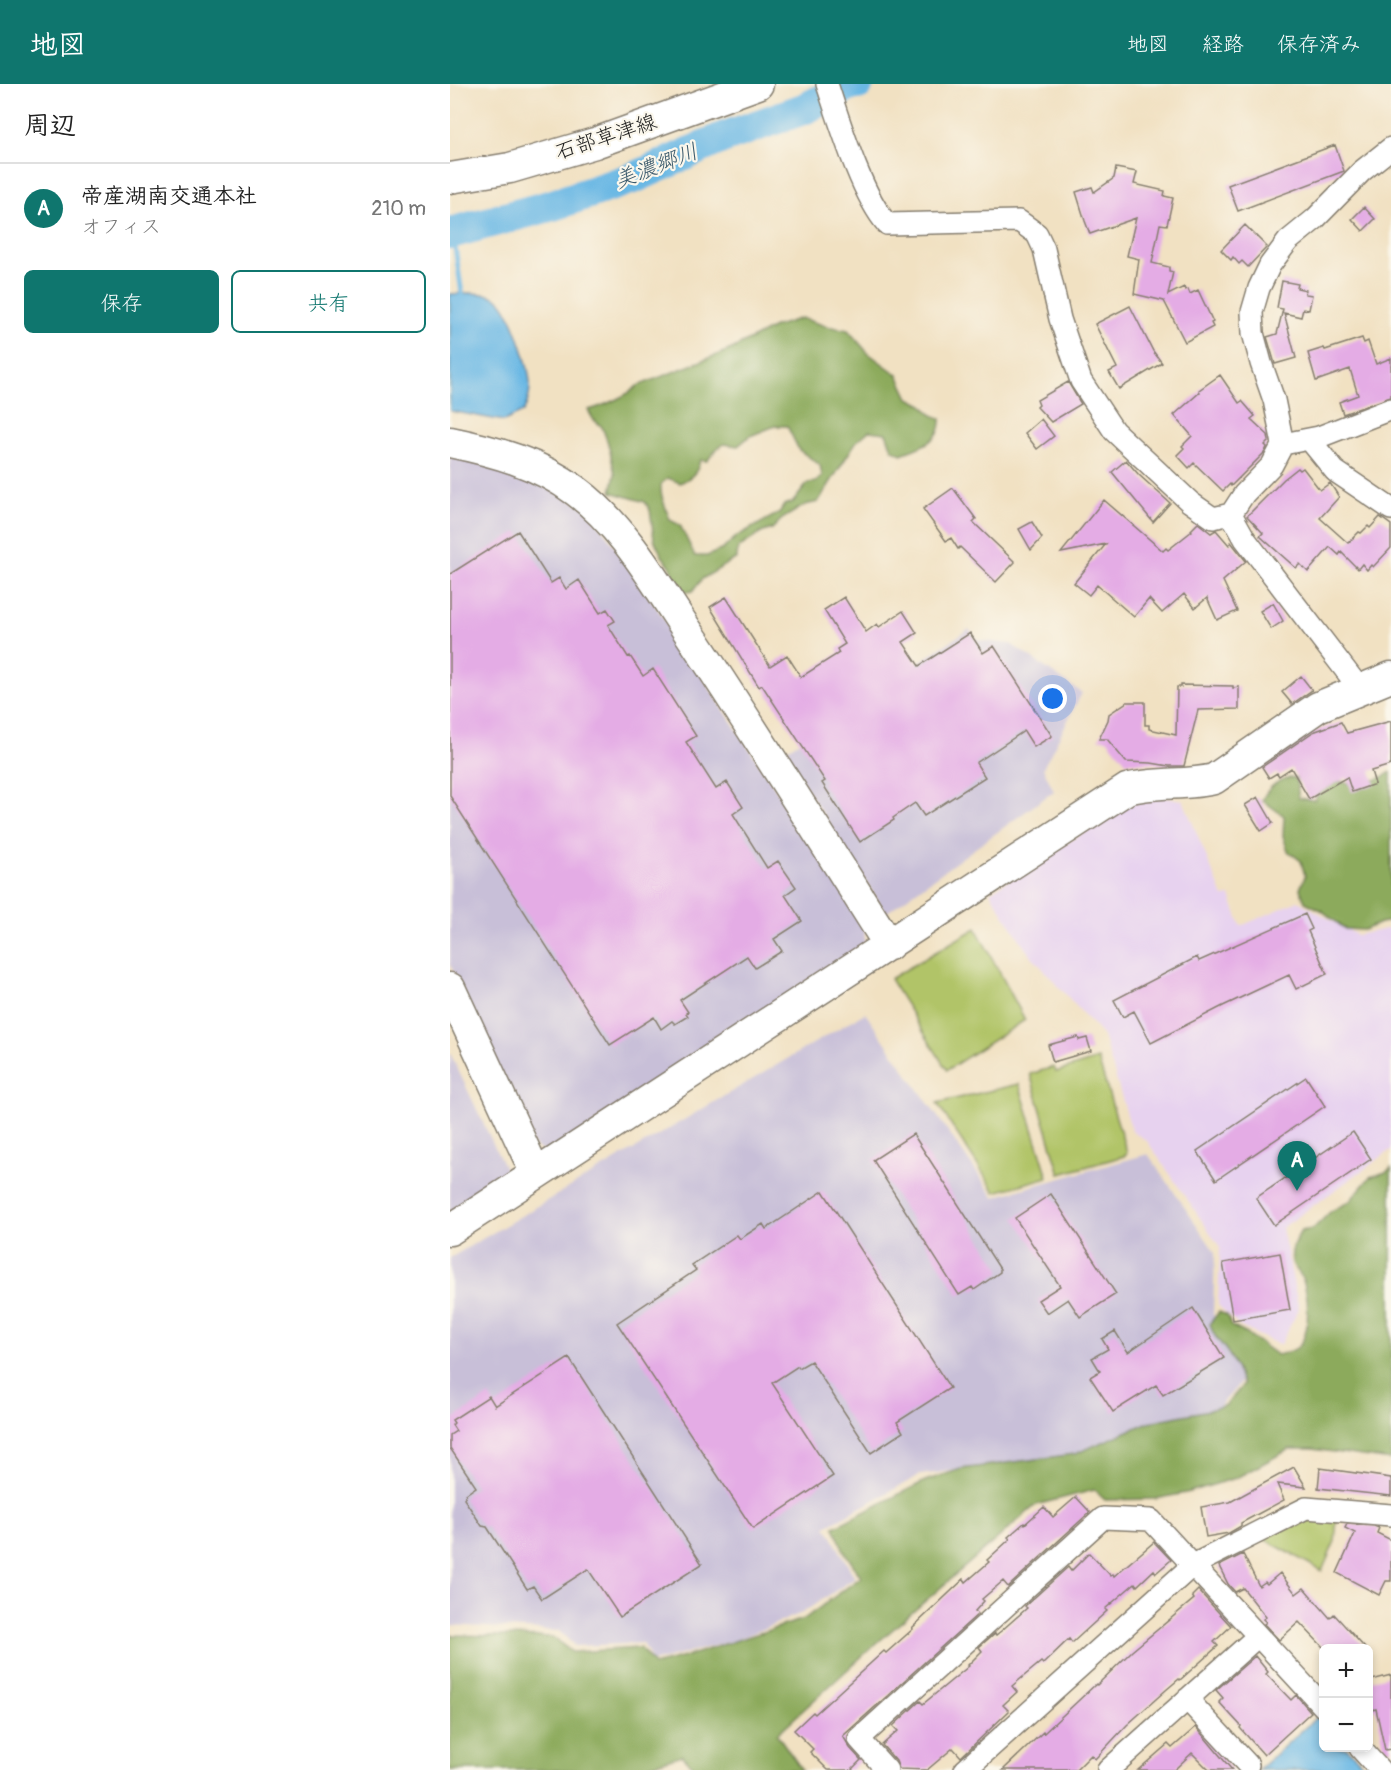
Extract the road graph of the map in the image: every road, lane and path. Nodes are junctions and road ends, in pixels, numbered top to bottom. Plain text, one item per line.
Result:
1 (758, 84) edge
2 (827, 84) edge
3 (1391, 148) edge
4 (450, 178) edge
5 (1391, 409) edge
6 (1309, 439) junction
7 (450, 442) edge
8 (1283, 444) junction
9 (1391, 509) edge
10 (1231, 514) junction
11 (1391, 677) edge
12 (1360, 689) junction
13 (889, 945) junction
14 (450, 988) edge
15 (536, 1174) junction
16 (450, 1230) edge
17 (1391, 1515) edge
18 (1193, 1565) junction
19 (1258, 1636) junction
20 (1187, 1699) junction
21 (1319, 1703) edge
22 (1364, 1752) edge
23 (1248, 1765) dead end
24 (887, 1770) edge
25 (965, 1770) edge
26 (1108, 1770) edge
27 (1380, 1770) edge

1 - 4 street, 石部草津線
2 - 10 street
3 - 8 street
5 - 6 street
6 - 8 street
6 - 9 street
7 - 13 street
8 - 10 street
10 - 12 street
11 - 12 street
12 - 13 street
13 - 15 street
14 - 15 street
15 - 16 street
17 - 18 street
18 - 19 street
18 - 24 street
18 - 25 street
19 - 20 street
19 - 21 street
20 - 23 street
20 - 26 street
22 - 27 street

